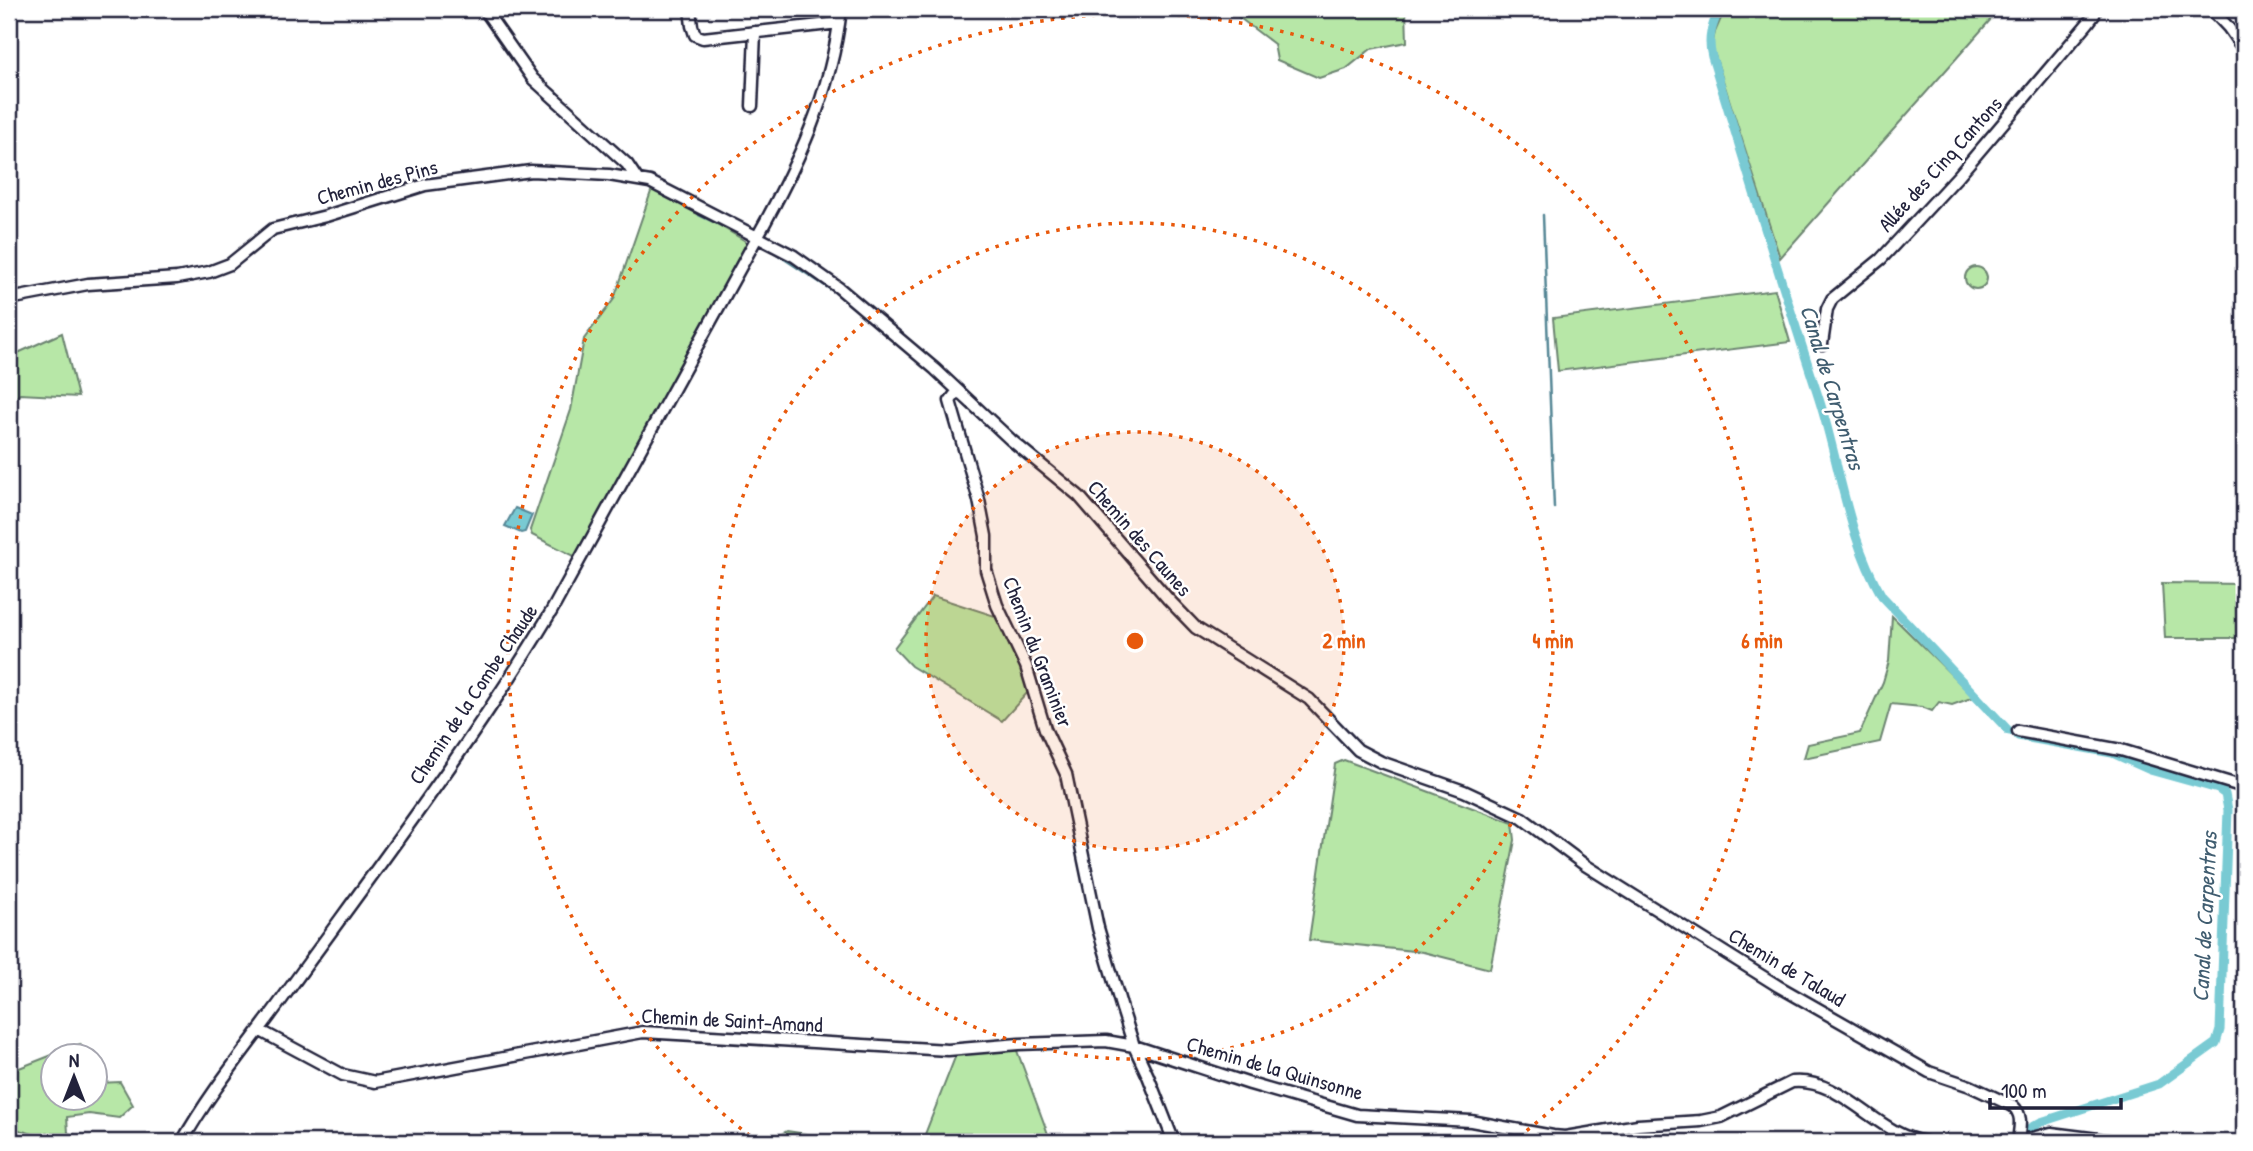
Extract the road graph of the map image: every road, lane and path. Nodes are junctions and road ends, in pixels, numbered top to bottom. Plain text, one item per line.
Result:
1 (484, 9) edge
2 (690, 9) edge
3 (841, 9) edge
4 (2095, 9) edge
5 (2211, 9) edge
6 (839, 23) junction
7 (755, 32) junction
8 (2244, 50) edge
9 (752, 106) dead end
10 (637, 179) junction
11 (756, 239) junction
12 (9, 299) edge
13 (1822, 344) dead end
14 (957, 392) junction
15 (2018, 731) dead end
16 (2244, 787) edge
17 (1522, 818) joint
18 (259, 1030) junction
19 (1134, 1046) junction
20 (181, 1142) edge
21 (1174, 1142) edge
22 (1926, 1142) edge
23 (2017, 1142) edge
24 (2122, 1142) edge

1 - 10 street
2 - 7 street
3 - 6 street, Chemin de la Combe Chaude
4 - 13 street, Allée des Cinq Cantons
5 - 8 street
6 - 7 street
6 - 11 street, Chemin de la Combe Chaude
7 - 9 street
10 - 11 street, Chemin des Pins
10 - 12 street, Chemin des Pins
11 - 14 street, Chemin des Caunes
11 - 18 street, Chemin de la Combe Chaude
14 - 17 street, Chemin des Caunes
14 - 19 street, Chemin du Graminier
15 - 16 street
17 - 23 street, Chemin de Talaud
18 - 19 street, Chemin de Saint-Amand
18 - 20 street, Chemin de la Combe Chaude
19 - 21 street
19 - 22 street, Chemin de la Quinsonne
23 - 24 street

